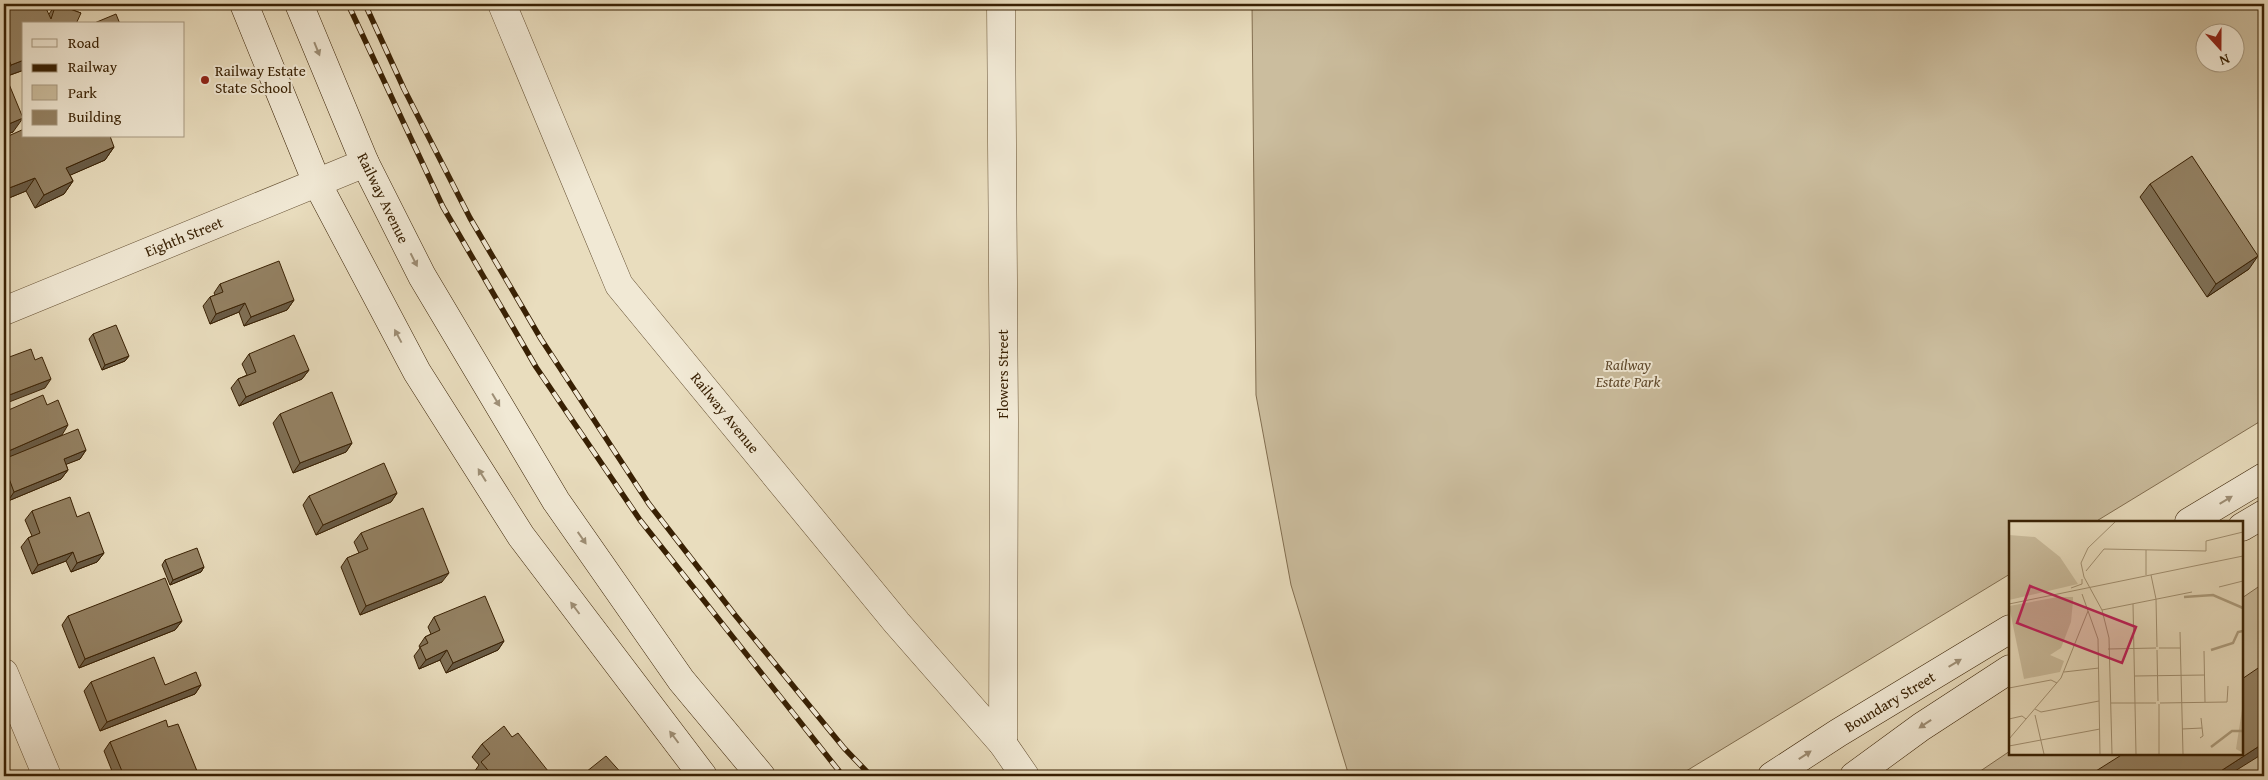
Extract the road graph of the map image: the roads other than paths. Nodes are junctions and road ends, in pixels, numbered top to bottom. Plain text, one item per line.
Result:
1 (244, 4) edge
2 (299, 4) edge
3 (502, 4) edge
4 (1001, 4) edge
5 (364, 163) junction
6 (317, 183) junction
7 (4, 311) edge
8 (2264, 477) edge
9 (2264, 514) edge
10 (2191, 521) edge
11 (2243, 526) edge
12 (2009, 630) edge
13 (2009, 669) edge
14 (4, 674) edge
15 (1003, 744) junction
16 (46, 776) edge
17 (703, 776) edge
18 (761, 776) edge
19 (1025, 776) edge
20 (1772, 776) edge
21 (1854, 776) edge

1 - 6 main road
2 -> 5 main road, Railway Avenue
3 - 15 main road, Railway Avenue
4 - 15 main road, Flowers Street
5 - 6 main road, Eighth Street
5 -> 18 main road, Railway Avenue
6 - 7 main road, Eighth Street
17 -> 6 main road
10 -> 8 main road
9 - 11 main road
20 -> 12 main road, Boundary Street
13 -> 21 main road
14 - 16 main road
15 - 19 main road, Railway Avenue

